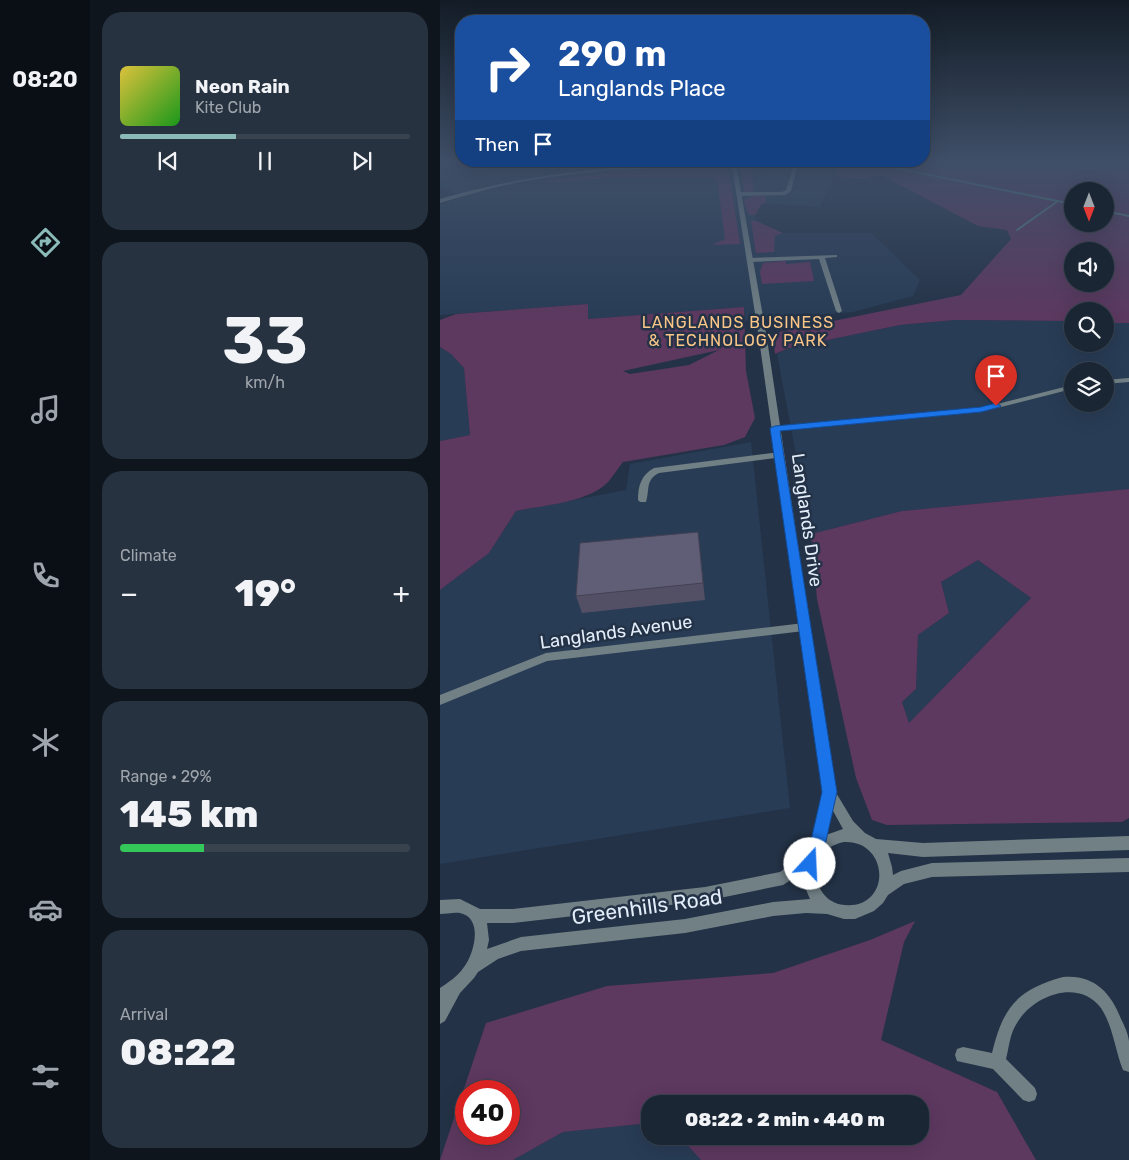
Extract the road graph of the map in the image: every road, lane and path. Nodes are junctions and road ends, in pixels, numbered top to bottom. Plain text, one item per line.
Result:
1 (742, 214) edge
2 (835, 256) dead end
3 (822, 257) junction
4 (750, 260) junction
5 (839, 311) dead end
6 (1129, 380) edge
7 (1114, 381) edge
8 (1064, 389) edge
9 (775, 428) junction
10 (780, 455) junction
11 (643, 500) dead end
12 (804, 626) junction
13 (440, 700) edge
14 (829, 792) junction
15 (867, 842) junction
16 (1129, 843) edge
17 (814, 854) junction
18 (1129, 865) edge
19 (884, 890) junction
20 (440, 907) edge
21 (829, 907) junction
22 (476, 916) junction
23 (476, 965) junction
24 (455, 989) junction
25 (440, 996) edge
26 (440, 1016) edge
27 (963, 1055) dead end
28 (997, 1062) junction
29 (1129, 1064) edge
30 (1029, 1094) dead end

1 - 4 street, Langlands Drive
2 - 3 street
3 - 4 street
3 - 5 street
4 - 9 street, Langlands Drive
6 - 7 street
8 - 9 street
9 - 10 street, Langlands Drive
10 - 11 street
10 - 12 street, Langlands Drive
12 - 13 street, Langlands Avenue
12 - 14 street, Langlands Drive
14 - 15 street, Langlands Drive
14 - 17 street, Langlands Drive
15 - 16 street
15 - 17 street
15 - 19 street
17 - 21 street
17 - 22 street, Greenhills Road
18 - 19 street
19 - 21 street
20 - 22 street
21 - 23 street, Greenhills Road
22 - 23 street
23 - 24 street
24 - 25 street
24 - 26 street
27 - 28 street
28 - 29 street
28 - 30 street

